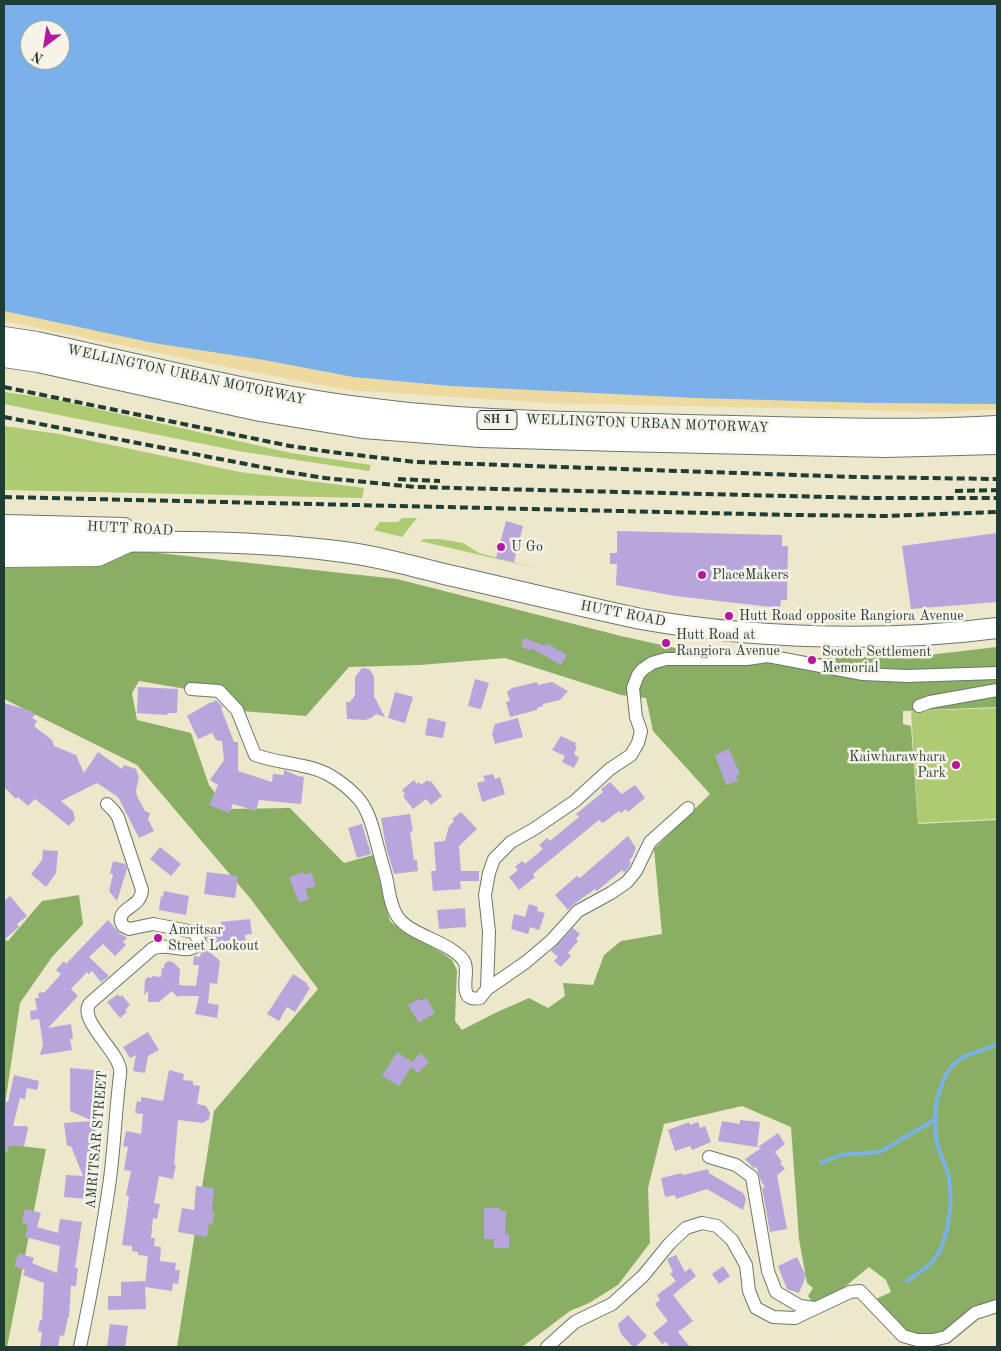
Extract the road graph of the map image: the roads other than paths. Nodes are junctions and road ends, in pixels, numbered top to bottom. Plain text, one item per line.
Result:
1 (4, 338) edge
2 (4, 356) edge
3 (997, 427) edge
4 (997, 443) edge
5 (4, 525) edge
6 (62, 526) junction
7 (134, 540) junction
8 (4, 541) edge
9 (255, 544) junction
10 (4, 558) edge
11 (997, 628) edge
12 (773, 635) junction
13 (768, 656) junction
14 (997, 673) edge
15 (191, 689) dead end
16 (997, 690) edge
17 (919, 706) dead end
18 (107, 804) dead end
19 (688, 808) dead end
20 (487, 989) junction
21 (709, 1157) dead end
22 (997, 1306) edge
23 (815, 1308) junction
24 (80, 1347) edge
25 (547, 1347) edge

1 - 3 highway, WELLINGTON URBAN MOTORWAY / SH 1
2 - 4 highway, WELLINGTON URBAN MOTORWAY / SH 1
5 - 6 main road, HUTT ROAD
6 - 7 main road
6 - 9 main road, HUTT ROAD
7 - 8 main road, HUTT ROAD
7 - 9 main road, HUTT ROAD
7 - 10 main road
9 - 12 main road, HUTT ROAD
11 - 12 main road, HUTT ROAD
12 - 13 street
13 - 14 street
13 - 20 street
15 - 20 street
16 - 17 street
18 - 24 street, AMRITSAR STREET
19 - 20 street
21 - 23 street
22 - 23 street
23 - 25 street

